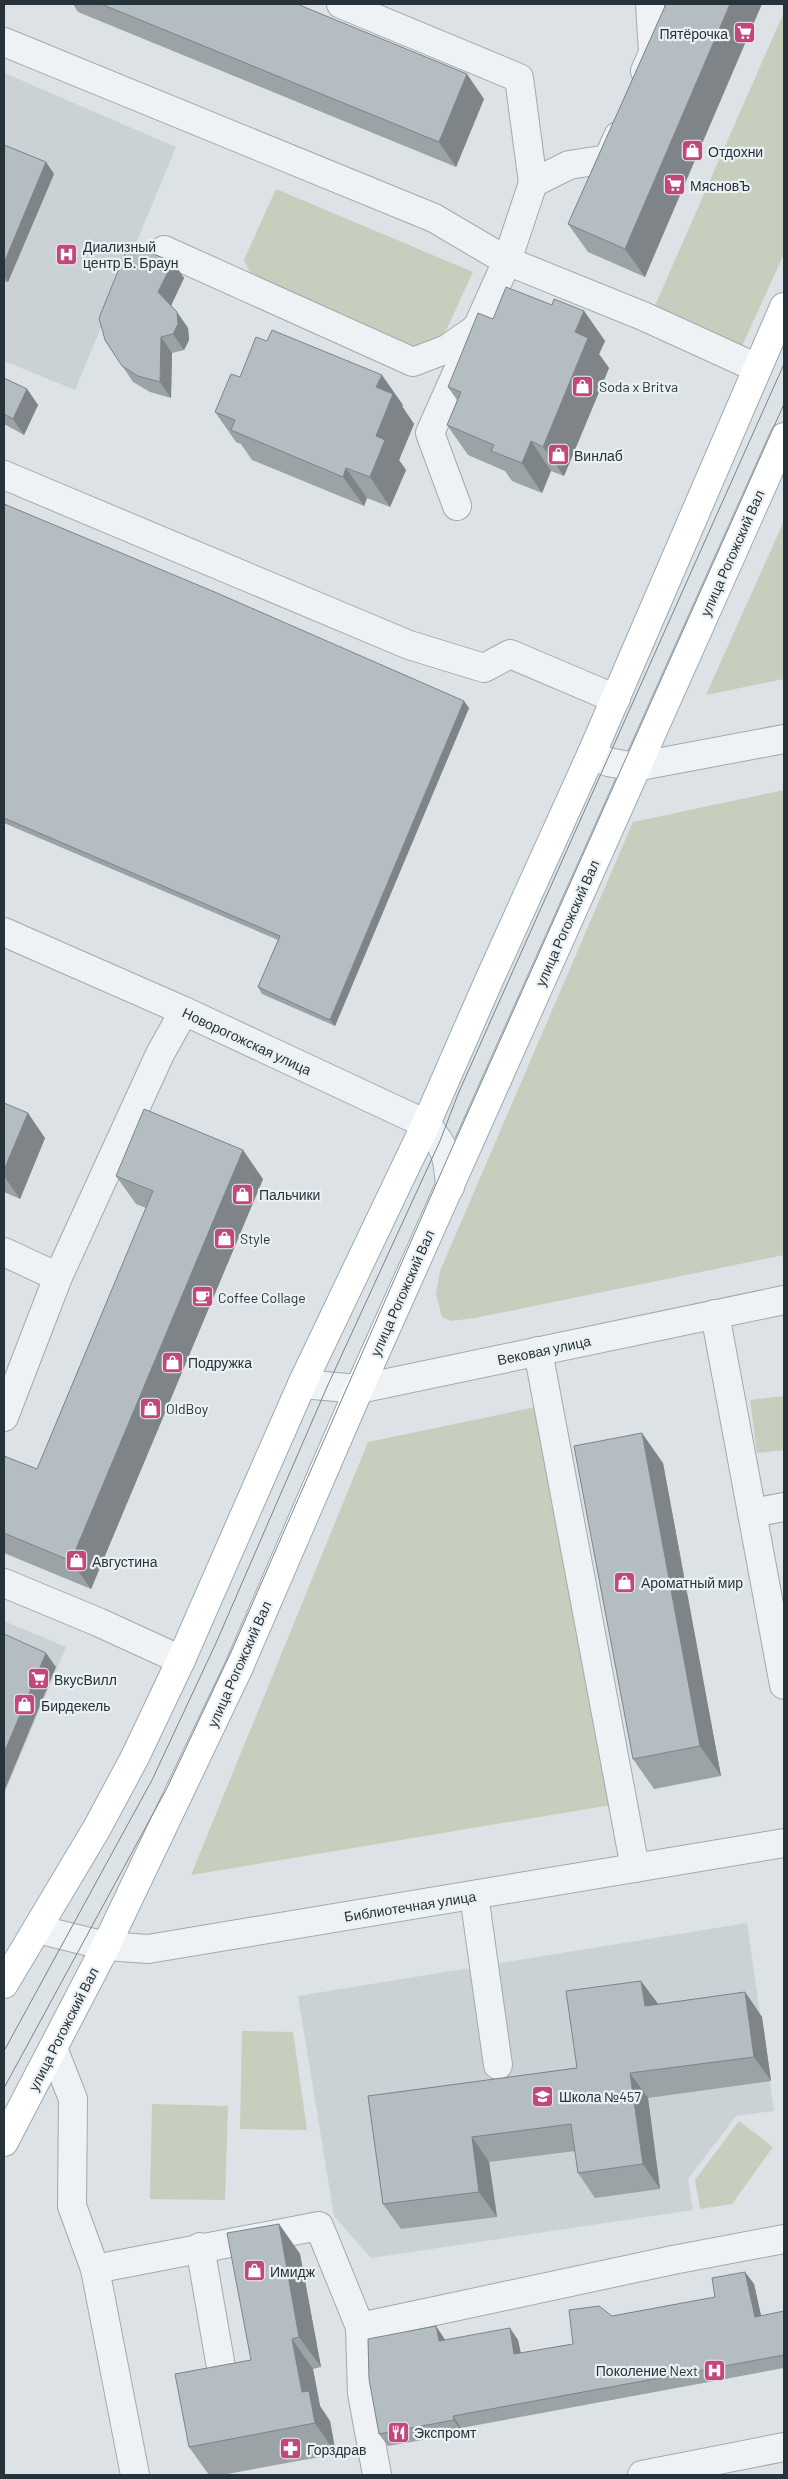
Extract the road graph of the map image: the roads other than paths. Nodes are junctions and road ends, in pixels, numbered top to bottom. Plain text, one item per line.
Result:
1 (341, 4) edge
2 (650, 4) edge
3 (4, 42) edge
4 (533, 183) junction
5 (164, 250) dead end
6 (507, 261) junction
7 (784, 307) edge
8 (474, 330) junction
9 (757, 368) junction
10 (784, 437) edge
11 (4, 475) edge
12 (457, 506) dead end
13 (616, 699) junction
14 (784, 739) edge
15 (591, 755) junction
16 (635, 767) junction
17 (4, 932) edge
18 (184, 1011) junction
19 (426, 1124) junction
20 (450, 1186) junction
21 (4, 1252) edge
22 (58, 1278) junction
23 (784, 1300) edge
24 (715, 1314) junction
25 (538, 1351) junction
26 (302, 1384) junction
27 (359, 1389) junction
28 (4, 1417) edge
29 (784, 1507) edge
30 (752, 1512) junction
31 (4, 1583) edge
32 (181, 1660) junction
33 (784, 1685) edge
34 (784, 1843) edge
35 (635, 1868) junction
36 (474, 1895) junction
37 (36, 1929) junction
38 (106, 1946) junction
39 (4, 1984) edge
40 (53, 2048) junction
41 (498, 2065) dead end
42 (4, 2142) edge
43 (784, 2239) edge
44 (200, 2247) junction
45 (95, 2269) junction
46 (360, 2327) junction
47 (222, 2373) edge
48 (784, 2447) edge
49 (135, 2475) edge
50 (377, 2475) edge
51 (642, 2475) edge

1 - 4 street
2 - 4 street
3 - 6 street
4 - 6 street
5 - 8 street
6 - 8 street
6 - 9 street
7 - 9 main road
8 - 12 street
9 - 13 main road
10 - 16 main road, улица Рогожский Вал
11 - 13 street
13 - 15 main road
14 - 16 street
15 - 16 street
15 - 19 main road
16 - 20 main road, улица Рогожский Вал
17 - 18 street, Новорогожская улица
18 - 19 street, Новорогожская улица
18 - 22 street
19 - 20 street, Новорогожская улица
19 - 26 main road
20 - 27 main road, улица Рогожский Вал
21 - 22 street
22 - 28 street
23 - 24 street, Вековая улица
24 - 25 street, Вековая улица
24 - 30 street
25 - 27 street, Вековая улица
25 - 35 street
26 - 27 street, Вековая улица
26 - 32 main road
27 - 38 main road, улица Рогожский Вал
29 - 30 street
30 - 33 street
31 - 32 street
32 - 37 main road
34 - 35 street, Библиотечная улица
35 - 36 street, Библиотечная улица
36 - 38 street, Библиотечная улица
36 - 41 street
37 - 38 street, Библиотечная улица
37 - 39 main road
38 - 40 main road, улица Рогожский Вал
40 - 42 main road, улица Рогожский Вал
40 - 45 street
43 - 46 street
44 - 45 street
44 - 46 street
44 - 47 street
45 - 49 street
46 - 50 street
48 - 51 street

